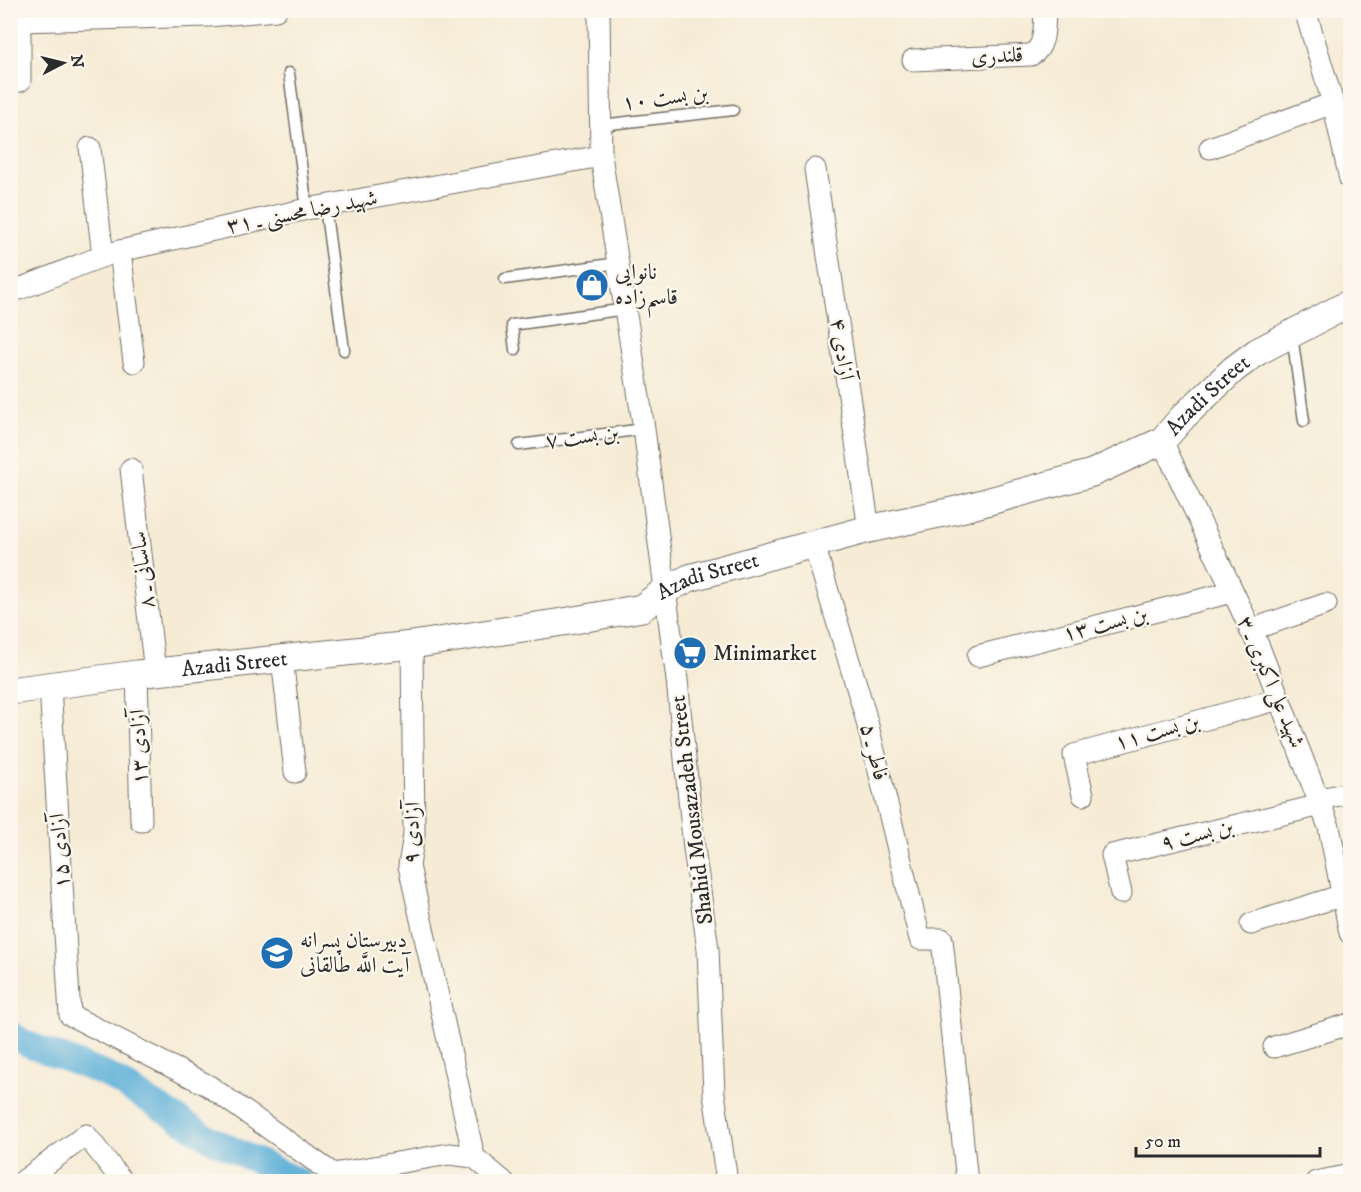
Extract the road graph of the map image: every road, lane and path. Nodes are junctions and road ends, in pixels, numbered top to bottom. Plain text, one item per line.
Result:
1 (276, 10) edge
2 (599, 10) edge
3 (1045, 10) edge
4 (1305, 10) edge
5 (209, 13) edge
6 (20, 16) edge
7 (913, 60) dead end
8 (289, 73) dead end
9 (10, 83) edge
10 (1333, 103) junction
11 (733, 110) dead end
12 (601, 125) junction
13 (90, 148) dead end
14 (1210, 148) dead end
15 (601, 156) junction
16 (815, 169) dead end
17 (1350, 179) edge
18 (316, 208) junction
19 (111, 253) junction
20 (618, 263) junction
21 (505, 279) dead end
22 (10, 292) edge
23 (1350, 303) edge
24 (626, 309) junction
25 (1292, 332) junction
26 (344, 350) dead end
27 (515, 350) dead end
28 (134, 362) dead end
29 (1304, 421) dead end
30 (645, 429) junction
31 (1162, 441) junction
32 (519, 445) dead end
33 (131, 469) dead end
34 (869, 529) junction
35 (814, 545) junction
36 (664, 591) junction
37 (1232, 592) junction
38 (1326, 604) dead end
39 (1250, 630) junction
40 (412, 645) junction
41 (978, 656) dead end
42 (282, 658) junction
43 (146, 673) junction
44 (50, 686) junction
45 (10, 691) edge
46 (1279, 699) junction
47 (295, 772) dead end
48 (1350, 793) edge
49 (1083, 795) dead end
50 (1320, 802) junction
51 (141, 821) dead end
52 (1121, 893) dead end
53 (1343, 895) junction
54 (1251, 924) dead end
55 (1350, 933) edge
56 (1350, 1024) edge
57 (1274, 1047) dead end
58 (474, 1157) junction
59 (1350, 1175) edge
60 (335, 1179) edge
61 (22, 1182) edge
62 (123, 1182) edge
63 (504, 1182) edge
64 (727, 1182) edge
65 (967, 1182) edge
66 (1316, 1182) edge

1 - 5 street
2 - 12 street, Shahid Mousazadeh Street
3 - 7 street, قلندری
4 - 10 street
5 - 6 street
6 - 9 street
8 - 18 lane
10 - 14 street
10 - 17 street
11 - 12 lane, بن بست ۱۰
12 - 15 street, Shahid Mousazadeh Street
13 - 19 street
15 - 18 street, شهید رضا محسنی ـ ۳۱
15 - 20 street, Shahid Mousazadeh Street
16 - 34 street, آزادی ۴
18 - 19 street, شهید رضا محسنی ـ ۳۱
18 - 26 lane
19 - 22 street, شهید رضا محسنی ـ ۳۱
19 - 28 street
20 - 21 lane
20 - 24 street, Shahid Mousazadeh Street
23 - 25 street, Azadi Street
24 - 27 lane
24 - 30 street, Shahid Mousazadeh Street
25 - 29 lane
25 - 31 street, Azadi Street
30 - 32 lane, بن بست ۷
30 - 36 street, Shahid Mousazadeh Street
31 - 34 street, Azadi Street
31 - 37 street, شهید علی اکبری ـ ۳
33 - 43 street, ساسانی ـ ۸
34 - 35 street, Azadi Street
35 - 36 street, Azadi Street
35 - 65 street, فاطر ـ ۵
36 - 40 street, Azadi Street
36 - 64 street, Shahid Mousazadeh Street
37 - 39 street, شهید علی اکبری ـ ۳
37 - 41 street, بن بست ۱۳
38 - 39 street
39 - 46 street, شهید علی اکبری ـ ۳
40 - 42 street, Azadi Street
40 - 58 street, آزادی ۹
42 - 43 street, Azadi Street
42 - 47 street
43 - 44 street, Azadi Street
43 - 51 street, آزادی ۱۳
44 - 45 street, Azadi Street
44 - 60 street, آزادی ۱۵
46 - 49 street, بن بست ۱۱
46 - 50 street, شهید علی اکبری ـ ۳
48 - 50 street
50 - 52 street, بن بست ۹
50 - 53 street, شهید علی اکبری ـ ۳
53 - 54 street
53 - 55 street, شهید علی اکبری ـ ۳
56 - 57 street
58 - 60 street
58 - 63 street
59 - 66 street
61 - 62 street

